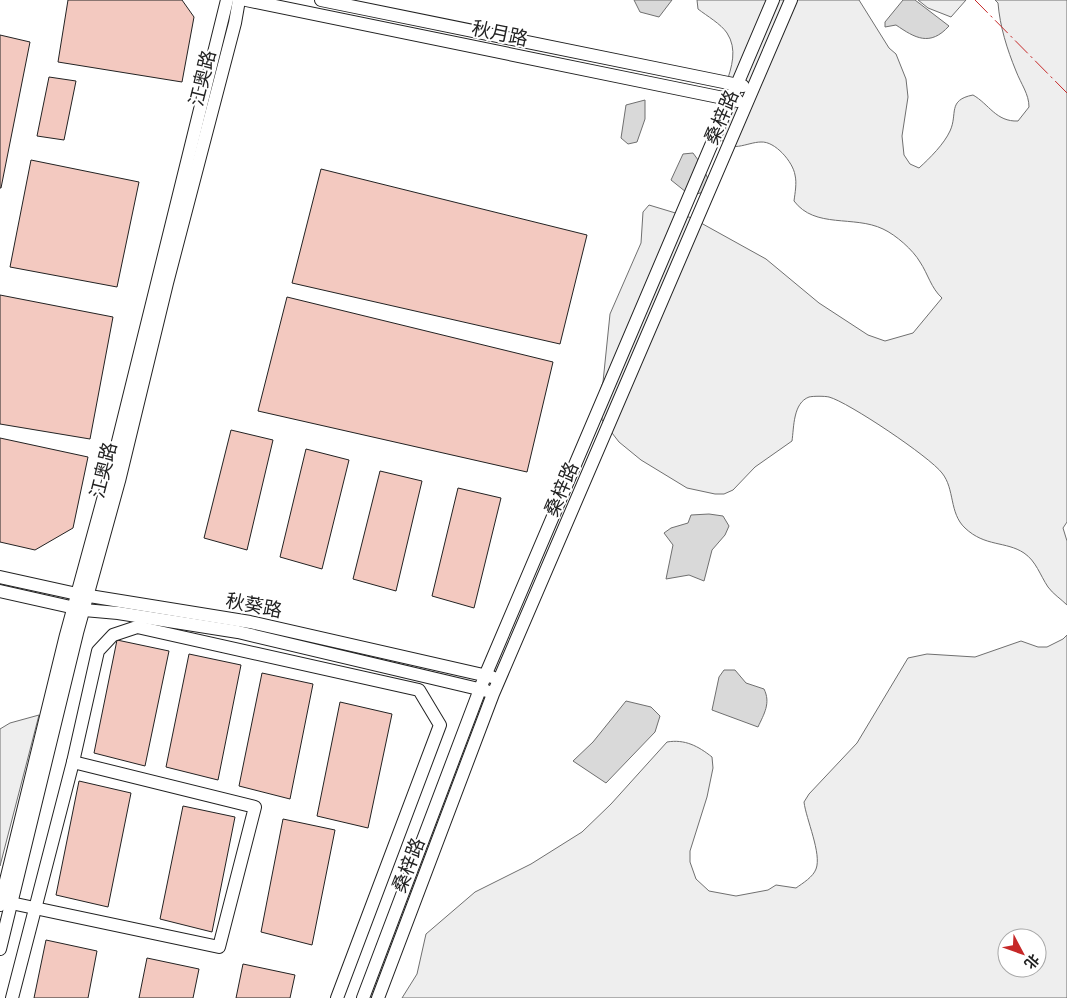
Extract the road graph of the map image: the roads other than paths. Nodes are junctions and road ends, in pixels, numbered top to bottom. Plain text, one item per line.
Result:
1 (227, 0) edge
2 (239, 0) edge
3 (246, 0) edge
4 (321, 0) edge
5 (773, 0) edge
6 (791, 0) edge
7 (737, 85) junction
8 (753, 88) junction
9 (731, 99) junction
10 (747, 104) junction
11 (0, 577) edge
12 (0, 591) edge
13 (82, 595) junction
14 (78, 609) junction
15 (485, 676) junction
16 (500, 679) junction
17 (480, 689) junction
18 (494, 694) junction
19 (73, 762) junction
20 (5, 904) edge
21 (35, 908) junction
22 (0, 949) edge
23 (12, 998) edge
24 (337, 998) edge
25 (363, 998) edge
26 (378, 998) edge

1 - 13 street, 江奥路
2 - 13 street, 江奥路
3 - 9 street, 秋月路
4 - 7 street, 秋月路
5 - 7 street, 桑梓路
6 - 8 street, 桑梓路
7 - 8 street, 秋月路
7 - 9 street, 桑梓路
8 - 10 street, 桑梓路
9 - 10 street, 秋月路
9 - 15 street, 桑梓路
10 - 16 street, 桑梓路
11 - 13 street, 秋葵路
12 - 14 street, 秋葵路
13 - 14 street, 江奥路
13 - 15 street, 秋葵路
14 - 17 street, 秋葵路
14 - 20 street, 江奥路
15 - 16 street, 秋葵路
15 - 17 street, 桑梓路
16 - 18 street, 桑梓路
17 - 18 street, 秋葵路
17 - 25 street, 桑梓路
18 - 26 street, 桑梓路
19 - 21 street
19 - 21 street
19 - 24 street
20 - 21 street
20 - 22 street, 江奥路
21 - 23 street

